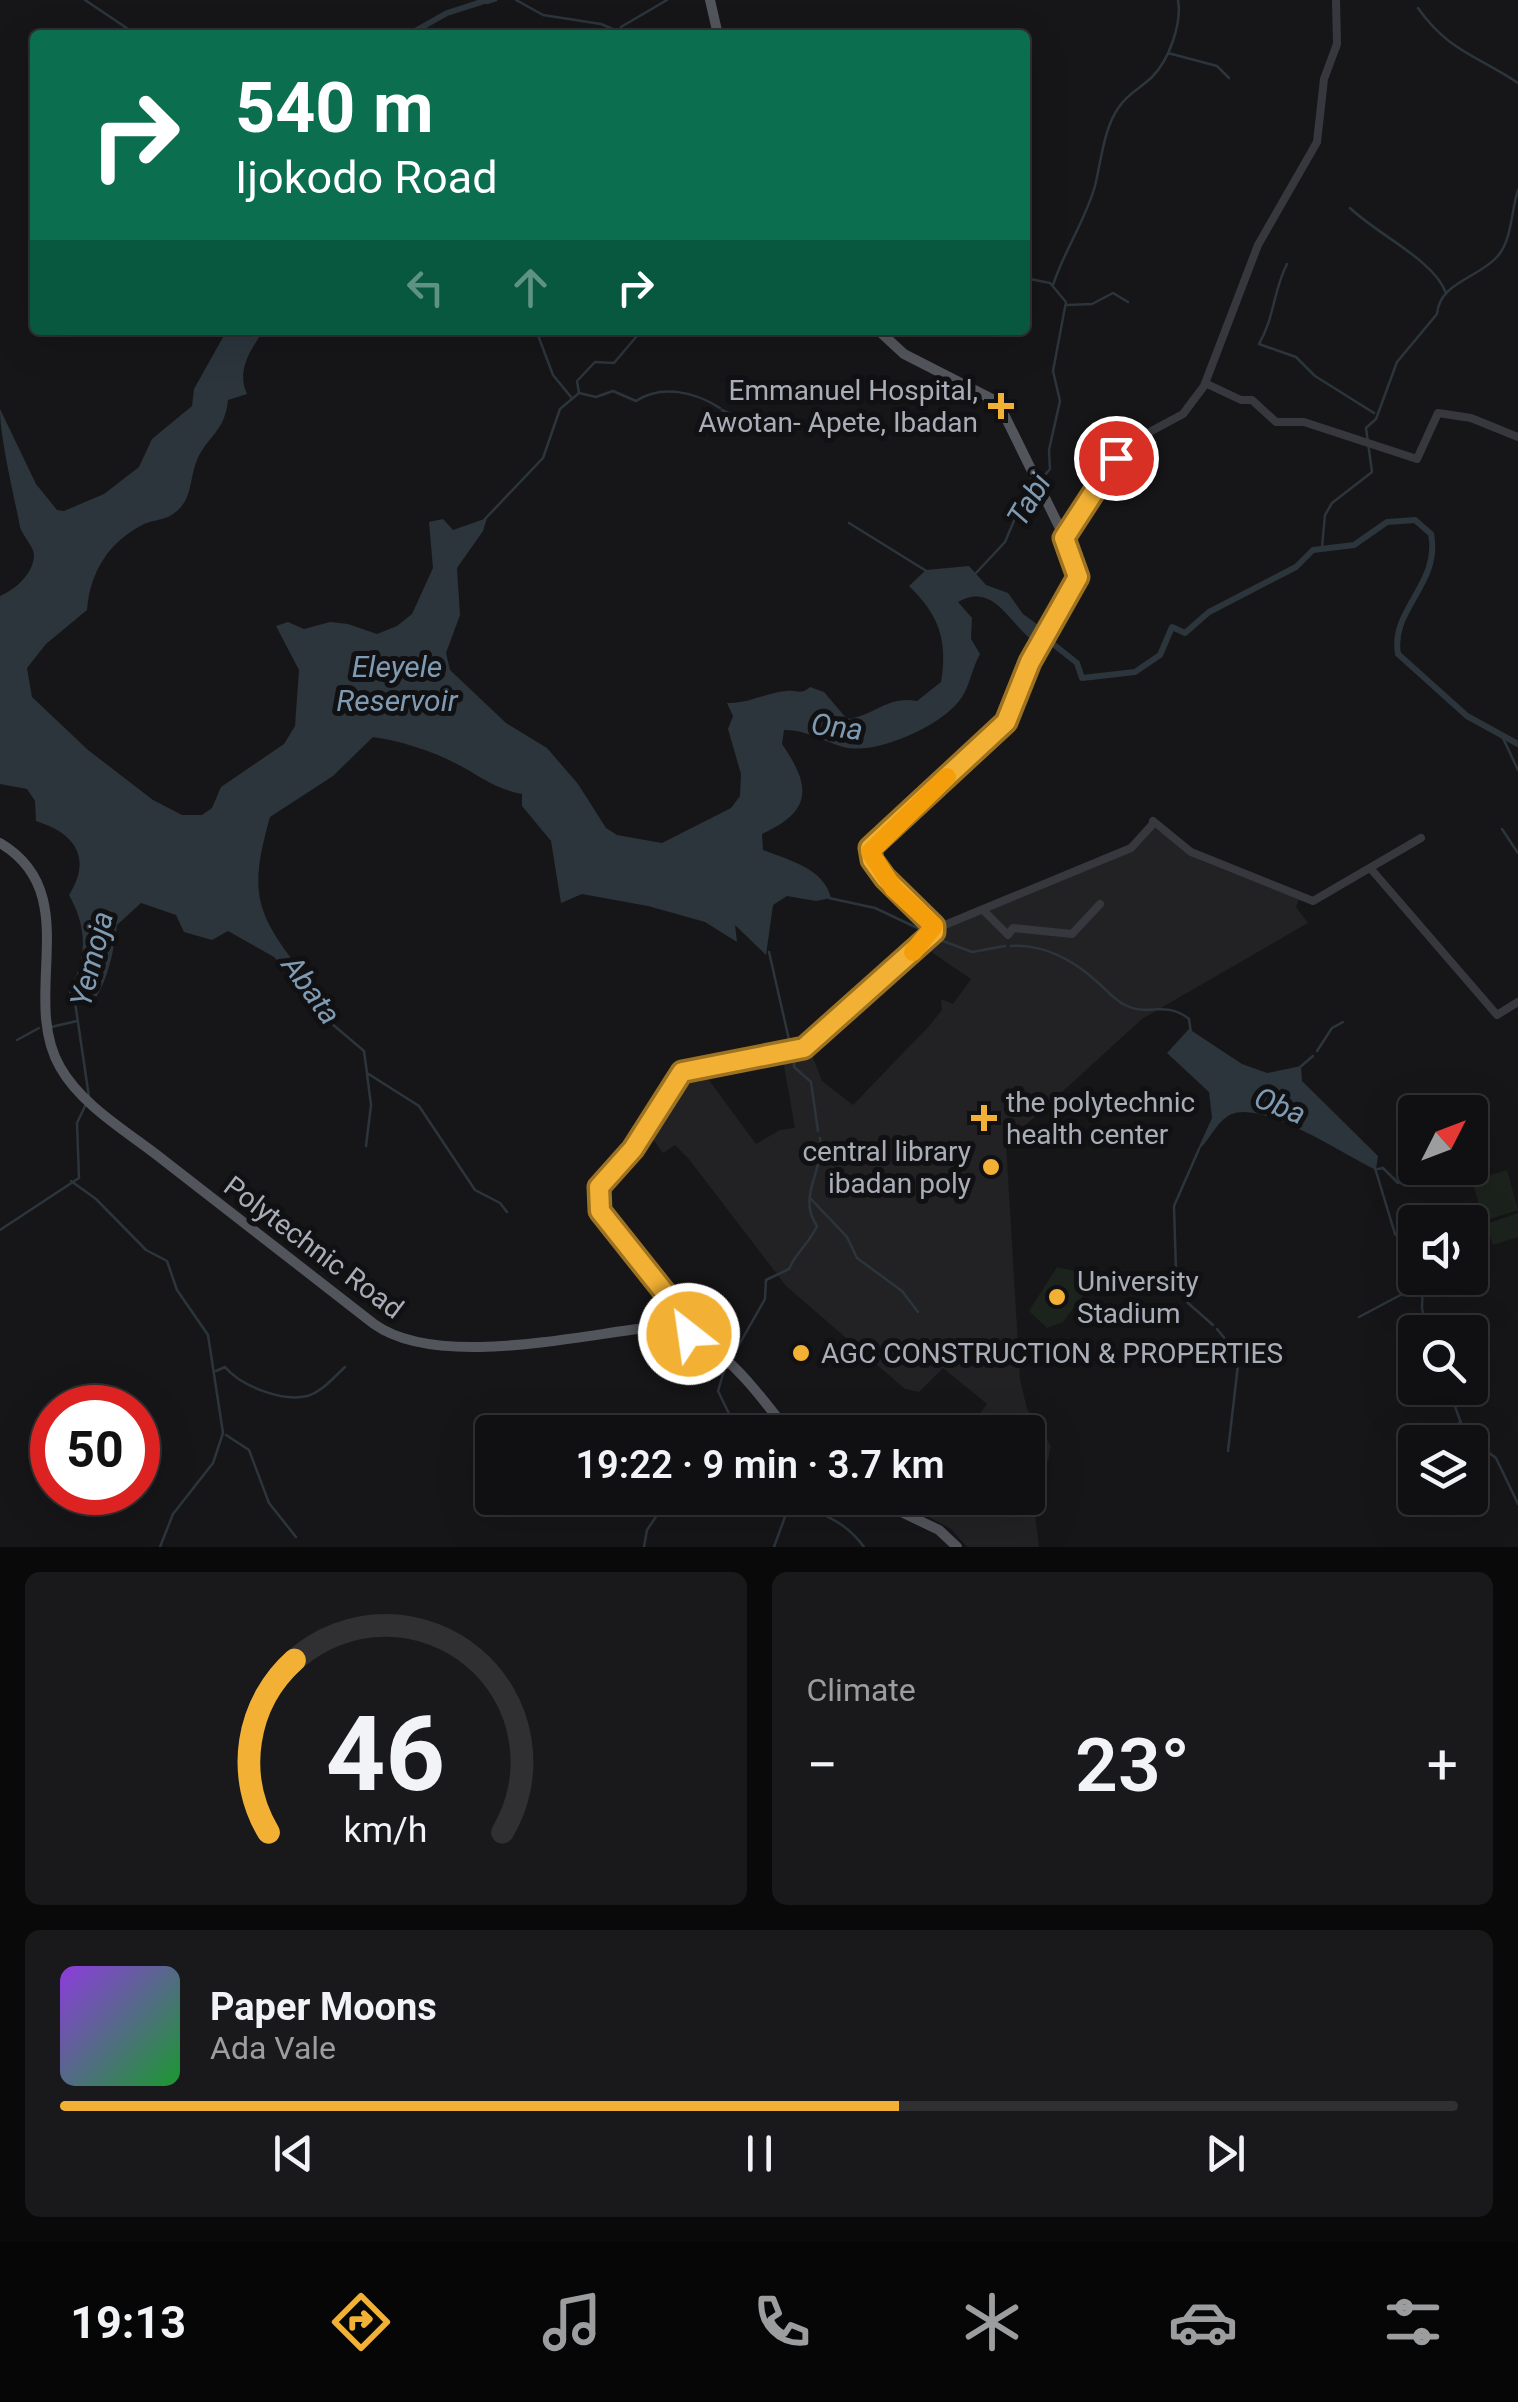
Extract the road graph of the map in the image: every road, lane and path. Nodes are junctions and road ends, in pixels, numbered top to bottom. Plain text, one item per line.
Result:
1 (710, 0) edge
2 (1336, 0) edge
3 (717, 30) edge
4 (883, 335) edge
5 (1206, 384) junction
6 (1518, 436) edge
7 (1064, 538) junction
8 (1421, 838) dead end
9 (0, 844) edge
10 (1370, 869) junction
11 (1100, 904) dead end
12 (984, 911) junction
13 (935, 929) junction
14 (1518, 1002) edge
15 (687, 1334) junction
16 (772, 1415) edge
17 (911, 1515) edge
18 (959, 1547) edge

1 - 3 main road
2 - 5 street
4 - 7 main road
5 - 6 street
5 - 7 street
7 - 13 main road
8 - 10 street
9 - 15 main road, Polytechnic Road
10 - 12 street
10 - 14 street
11 - 12 street
12 - 13 street
13 - 15 main road
15 - 16 main road, Polytechnic Road
17 - 18 main road

